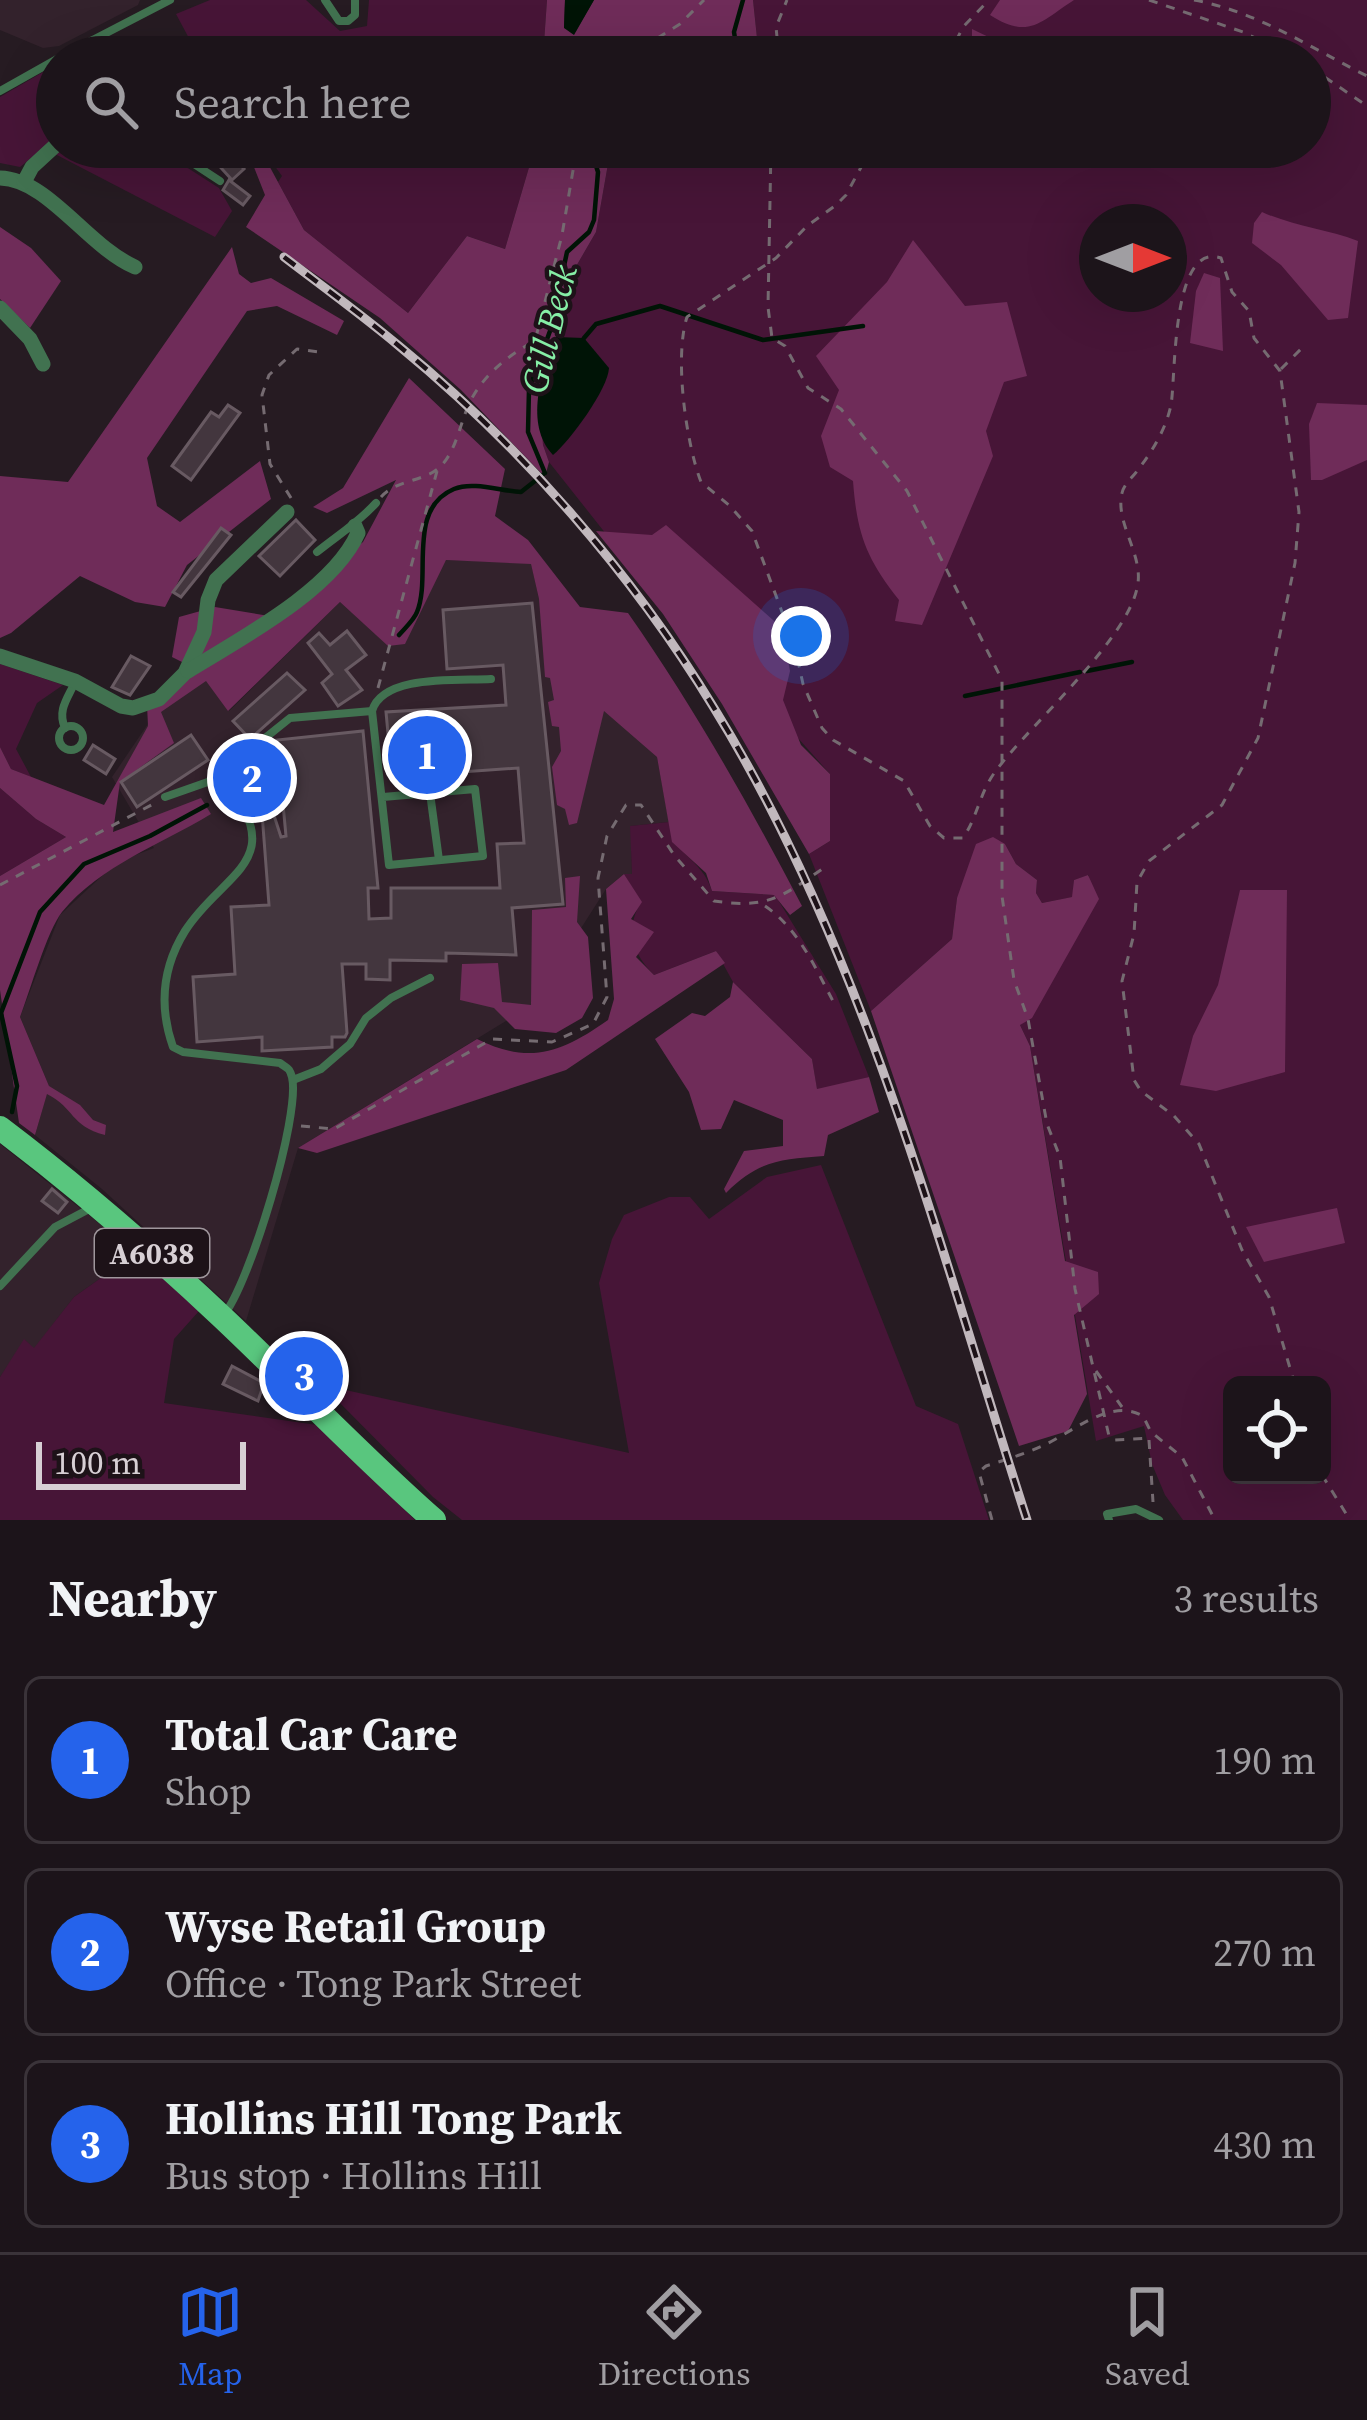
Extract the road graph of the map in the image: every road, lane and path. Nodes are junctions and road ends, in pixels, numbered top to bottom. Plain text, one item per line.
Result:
1 (170, 0) edge
2 (325, 0) edge
3 (355, 0) edge
4 (704, 0) edge
5 (787, 0) edge
6 (989, 0) edge
7 (1149, 0) edge
8 (1194, 0) edge
9 (150, 5) edge
10 (96, 36) edge
11 (661, 36) edge
12 (777, 36) edge
13 (958, 36) edge
14 (1252, 36) edge
15 (1294, 36) edge
16 (1331, 56) edge
17 (36, 71) edge
18 (1367, 76) edge
19 (1331, 81) edge
20 (0, 91) edge
21 (1367, 106) edge
22 (36, 163) edge
23 (199, 168) edge
24 (573, 168) edge
25 (770, 168) edge
26 (861, 168) edge
27 (0, 178) edge
28 (25, 182) junction
29 (220, 182) dead end
30 (767, 264) junction
31 (135, 267) dead end
32 (0, 308) edge
33 (1301, 349) dead end
34 (319, 352) dead end
35 (43, 364) dead end
36 (1280, 371) junction
37 (437, 471) junction
38 (376, 503) joint
39 (287, 512) joint
40 (355, 526) junction
41 (317, 552) dead end
42 (0, 656) edge
43 (185, 673) junction
44 (491, 679) dead end
45 (76, 681) junction
46 (373, 706) junction
47 (64, 728) dead end
48 (1004, 760) junction
49 (222, 777) junction
50 (430, 793) junction
51 (165, 797) joint
52 (383, 797) junction
53 (439, 860) junction
54 (825, 867) dead end
55 (0, 885) edge
56 (763, 905) junction
57 (430, 978) dead end
58 (834, 1004) dead end
59 (293, 1080) junction
60 (290, 1124) junction
61 (0, 1128) edge
62 (96, 1203) junction
63 (0, 1286) edge
64 (222, 1317) junction
65 (1092, 1364) junction
66 (1292, 1376) edge
67 (1124, 1410) junction
68 (1106, 1413) junction
69 (1150, 1435) junction
70 (1328, 1484) edge
71 (1156, 1517) edge
72 (434, 1520) edge
73 (992, 1520) edge
74 (1108, 1520) edge
75 (1215, 1520) edge
76 (1350, 1520) edge

1 - 9 lane
2 - 3 lane
4 - 11 path
5 - 12 path
6 - 13 path
7 - 14 path
8 - 15 path
9 - 10 lane
16 - 18 path
17 - 20 lane
19 - 21 path
22 - 28 street
23 - 29 lane
24 - 37 path
25 - 30 path
26 - 30 path
27 - 28 street
28 - 31 street
30 - 48 path
30 - 48 path
32 - 35 street
33 - 36 path
34 - 39 path
36 - 48 path
36 - 66 path
37 - 38 path
37 - 46 path
38 - 40 lane
39 - 43 street
40 - 41 lane
40 - 43 street
42 - 45 street
43 - 45 street
44 - 46 lane
45 - 47 lane
46 - 49 lane
46 - 52 lane
48 - 65 path
49 - 51 lane
49 - 59 lane
50 - 52 lane
50 - 53 lane
50 - 53 lane
51 - 55 path
52 - 53 lane
54 - 56 path
56 - 58 path
56 - 60 path
57 - 59 lane
59 - 60 lane
60 - 64 lane
61 - 62 main road, A6038
62 - 63 lane
62 - 64 main road, A6038
64 - 72 main road, A6038
65 - 67 path
65 - 68 path
67 - 68 path
67 - 69 path
68 - 69 path
68 - 73 path
69 - 71 path
69 - 75 path
70 - 76 path
71 - 74 lane

